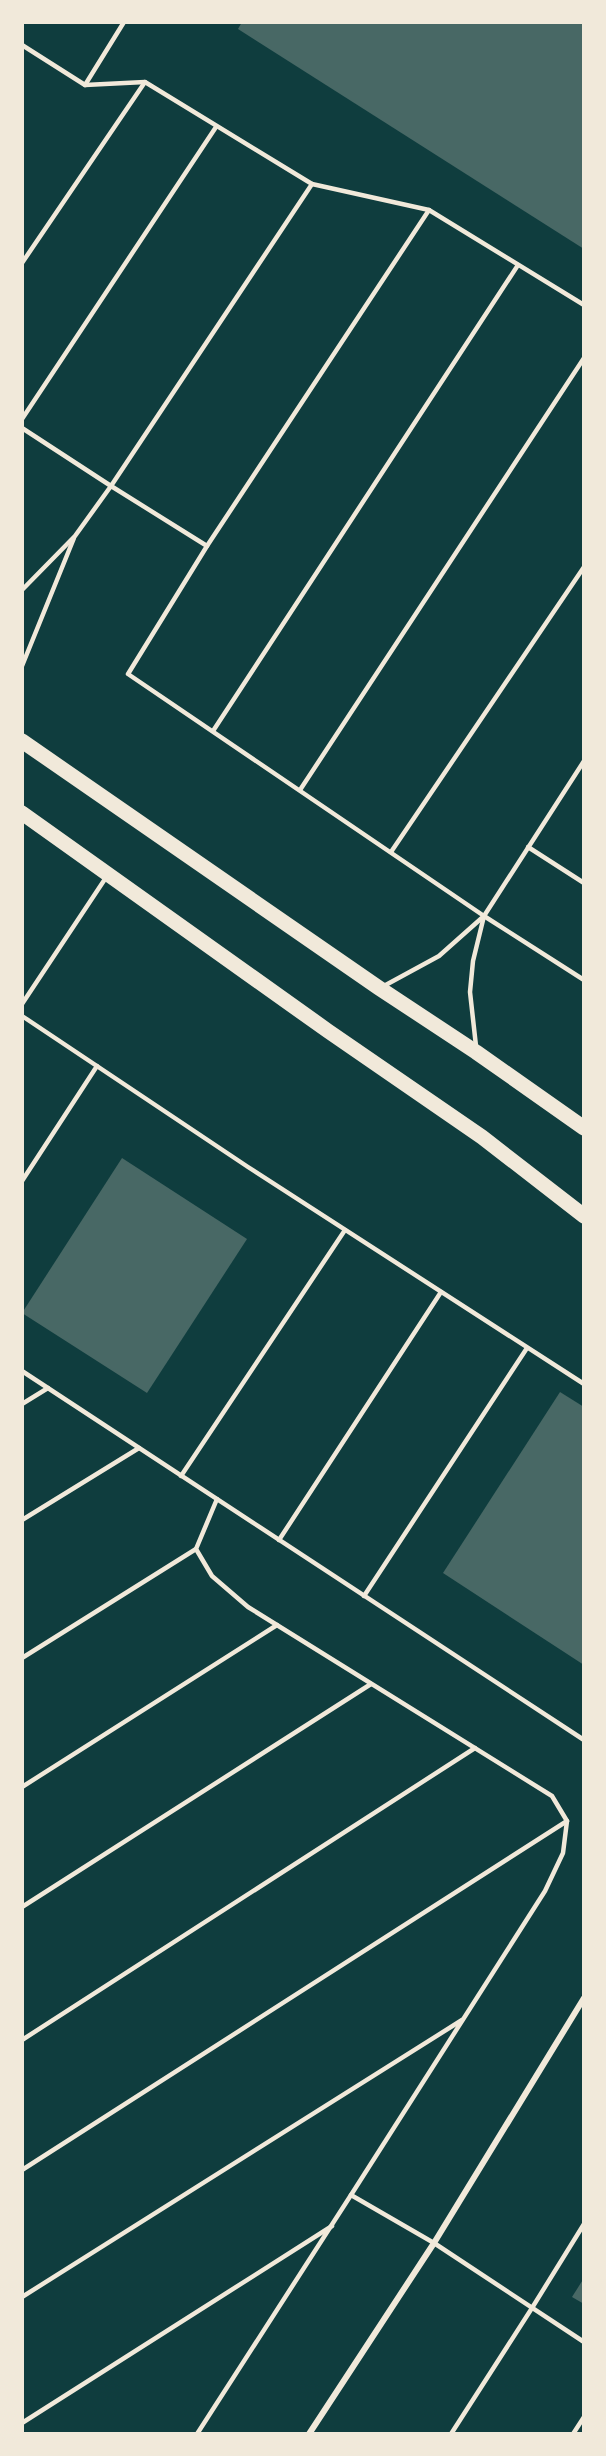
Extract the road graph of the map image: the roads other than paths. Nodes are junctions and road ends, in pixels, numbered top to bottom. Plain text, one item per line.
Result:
1 (124, 22) edge
2 (22, 45) edge
3 (145, 81) junction
4 (85, 85) junction
5 (216, 127) junction
6 (312, 184) junction
7 (429, 210) junction
8 (22, 263) edge
9 (518, 265) junction
10 (584, 305) edge
11 (584, 358) edge
12 (22, 419) edge
13 (22, 428) edge
14 (111, 486) junction
15 (75, 536) junction
16 (207, 546) junction
17 (584, 567) edge
18 (22, 590) edge
19 (22, 666) edge
20 (213, 731) junction
21 (22, 741) edge
22 (584, 761) edge
23 (300, 790) junction
24 (22, 813) edge
25 (528, 847) junction
26 (391, 852) junction
27 (108, 875) junction
28 (584, 883) edge
29 (484, 916) junction
30 (584, 980) edge
31 (379, 988) junction
32 (22, 1004) edge
33 (22, 1016) edge
34 (476, 1052) junction
35 (97, 1066) junction
36 (584, 1128) edge
37 (22, 1181) edge
38 (584, 1216) edge
39 (345, 1230) junction
40 (441, 1292) junction
41 (527, 1348) junction
42 (22, 1371) edge
43 (584, 1384) edge
44 (48, 1388) junction
45 (22, 1404) edge
46 (139, 1448) junction
47 (181, 1476) junction
48 (217, 1499) junction
49 (22, 1520) edge
50 (279, 1540) junction
51 (196, 1550) junction
52 (364, 1596) junction
53 (277, 1625) junction
54 (22, 1658) edge
55 (371, 1684) junction
56 (584, 1740) edge
57 (475, 1748) junction
58 (22, 1787) edge
59 (567, 1821) junction
60 (22, 1907) edge
61 (584, 1998) edge
62 (465, 2019) junction
63 (22, 2040) edge
64 (22, 2170) edge
65 (351, 2195) junction
66 (584, 2224) edge
67 (332, 2226) junction
68 (434, 2243) junction
69 (22, 2297) edge
70 (532, 2308) junction
71 (584, 2342) edge
72 (584, 2417) edge
73 (22, 2423) edge
74 (197, 2433) edge
75 (309, 2433) edge
76 (451, 2433) edge
77 (573, 2433) edge

1 - 4 lane
2 - 4 lane
3 - 4 lane
3 - 5 lane
3 - 8 lane
5 - 6 lane
5 - 12 lane
6 - 7 lane
6 - 14 lane
7 - 9 lane
7 - 16 lane
9 - 10 lane
9 - 20 lane
11 - 23 lane
13 - 14 lane
14 - 15 lane
14 - 16 lane
15 - 18 lane
15 - 19 lane
16 - 20 lane
17 - 26 lane
20 - 23 lane
21 - 31 main road
22 - 25 lane
23 - 26 lane
24 - 27 main road
25 - 28 lane
25 - 29 lane
26 - 29 lane
27 - 32 lane
27 - 38 main road
29 - 30 lane
29 - 31 lane
29 - 34 lane
31 - 34 main road
33 - 35 lane
34 - 36 main road
35 - 37 lane
35 - 39 lane
39 - 40 lane
39 - 47 lane
40 - 41 lane
40 - 50 lane
41 - 43 lane
41 - 52 lane
42 - 44 lane
44 - 45 lane
44 - 46 lane
46 - 47 lane
46 - 49 lane
47 - 48 lane
48 - 50 lane
48 - 51 lane
50 - 52 lane
51 - 53 lane
51 - 54 lane
52 - 56 lane
53 - 55 lane
53 - 58 lane
55 - 57 lane
55 - 60 lane
57 - 59 lane
57 - 63 lane
59 - 62 lane
59 - 64 lane
61 - 68 street
62 - 65 lane
62 - 69 lane
65 - 67 lane
65 - 68 lane
66 - 70 lane
67 - 73 lane
67 - 74 lane
68 - 70 lane
68 - 75 street
70 - 71 lane
70 - 76 lane
72 - 77 lane

